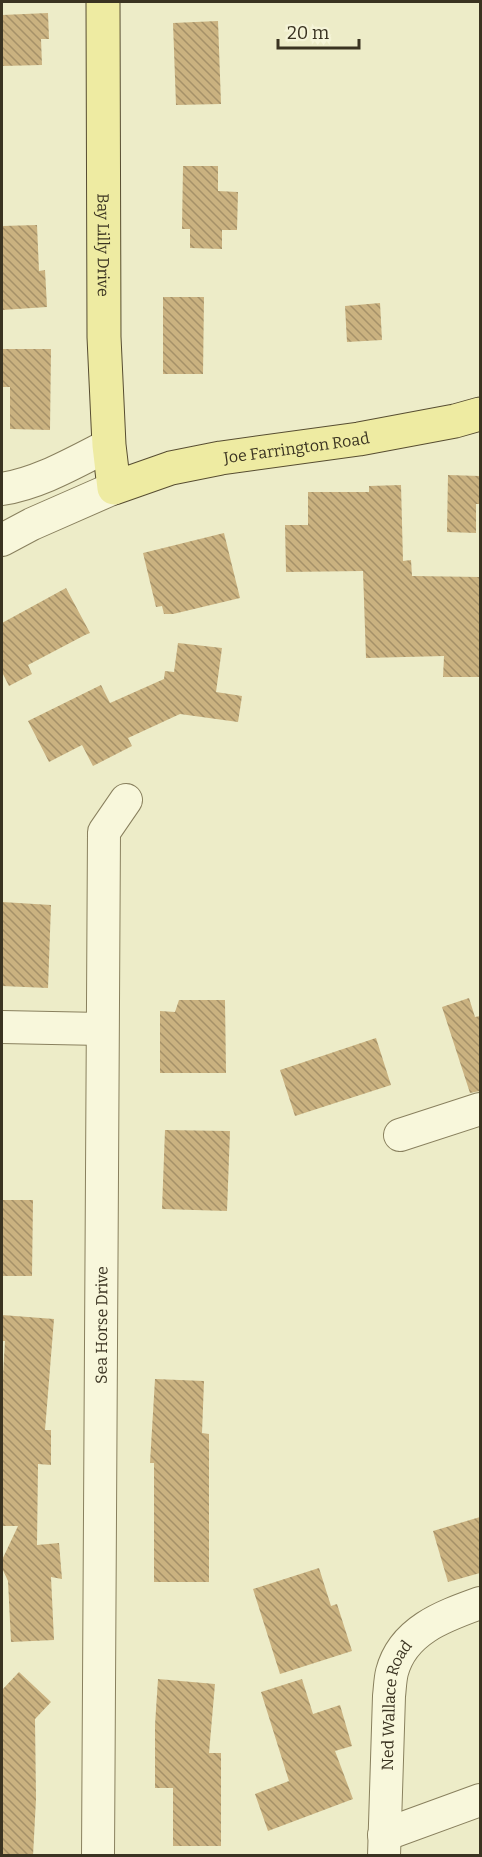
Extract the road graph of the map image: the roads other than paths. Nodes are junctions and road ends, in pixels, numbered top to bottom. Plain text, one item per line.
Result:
1 (103, 2) edge
2 (480, 414) edge
3 (109, 445) junction
4 (114, 488) junction
5 (2, 489) edge
6 (7, 537) edge
7 (126, 800) dead end
8 (2, 1027) edge
9 (102, 1029) junction
10 (480, 1109) edge
11 (400, 1135) dead end
12 (480, 1602) edge
13 (480, 1800) edge
14 (384, 1845) edge
15 (98, 1856) edge

1 - 3 main road, Bay Lilly Drive
2 - 4 main road, Joe Farrington Road
3 - 4 main road, Bay Lilly Drive
3 - 5 street
4 - 6 street
5 - 6 street
7 - 9 street, Sea Horse Drive
8 - 9 street
9 - 15 street, Sea Horse Drive
10 - 11 street
12 - 14 street, Ned Wallace Road
13 - 14 street

